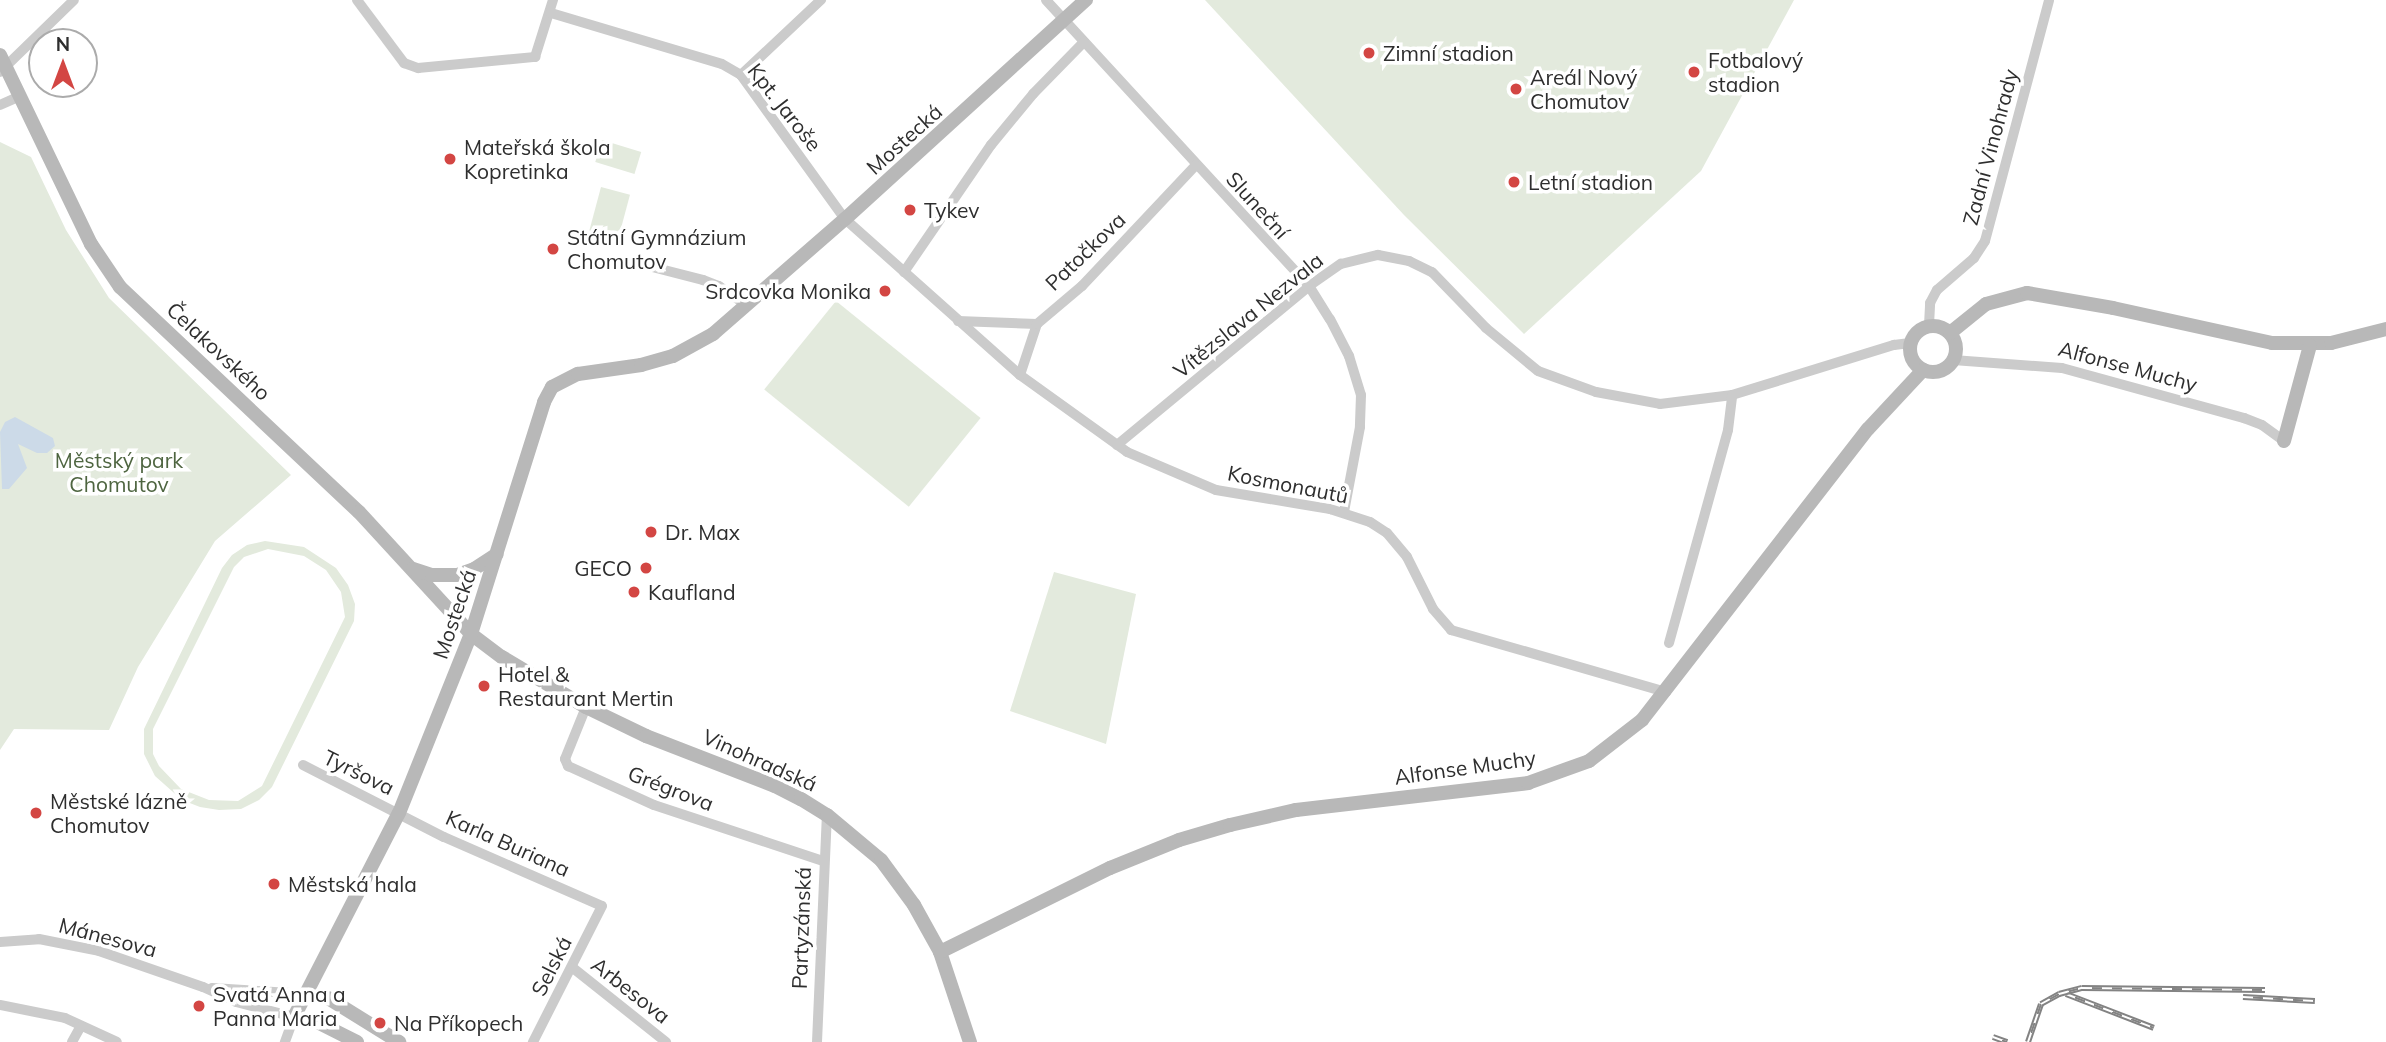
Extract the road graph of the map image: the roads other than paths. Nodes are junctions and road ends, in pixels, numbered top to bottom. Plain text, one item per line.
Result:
1 (74, 0) edge
2 (357, 0) edge
3 (553, 0) edge
4 (821, 0) edge
5 (1046, 0) edge
6 (1086, 0) edge
7 (2049, 0) edge
8 (551, 13) junction
9 (1065, 20) junction
10 (1084, 42) junction
11 (2, 65) edge
12 (741, 75) junction
13 (18, 97) junction
14 (0, 105) edge
15 (1196, 165) junction
16 (845, 219) junction
17 (629, 261) dead end
18 (904, 272) junction
19 (1309, 286) junction
20 (746, 305) junction
21 (958, 321) junction
22 (1037, 324) junction
23 (1929, 326) junction
24 (2386, 329) edge
25 (1950, 333) junction
26 (1910, 343) junction
27 (2310, 345) junction
28 (1954, 360) junction
29 (1923, 370) junction
30 (1020, 375) junction
31 (1732, 395) junction
32 (2284, 441) joint
33 (1116, 445) junction
34 (1344, 512) junction
35 (496, 554) junction
36 (412, 569) junction
37 (471, 634) junction
38 (1669, 643) dead end
39 (1666, 692) junction
40 (586, 707) junction
41 (303, 765) dead end
42 (399, 813) junction
43 (827, 815) junction
44 (823, 861) junction
45 (602, 906) joint
46 (0, 942) edge
47 (940, 952) junction
48 (573, 968) junction
49 (203, 987) junction
50 (307, 994) junction
51 (0, 1005) edge
52 (294, 1017) junction
53 (81, 1026) junction
54 (72, 1042) edge
55 (117, 1042) edge
56 (285, 1042) edge
57 (357, 1042) edge
58 (399, 1042) edge
59 (533, 1042) edge
60 (666, 1042) edge
61 (817, 1042) edge
62 (970, 1042) edge

1 - 11 street
2 - 8 street
3 - 8 street
4 - 12 street
5 - 9 street, Sluneční
6 - 9 street, Mostecká
7 - 23 street, Zadní Vinohrady
8 - 12 street, Kpt. Jaroše
9 - 10 street, Sluneční
9 - 16 street, Mostecká
10 - 15 street, Sluneční
10 - 18 street
11 - 13 street, Čelakovského
12 - 16 street, Kpt. Jaroše
13 - 14 street
13 - 36 street, Čelakovského
15 - 19 street, Sluneční
15 - 22 street, Patočkova
16 - 18 street, Kosmonautů
16 - 20 street, Mostecká
17 - 20 street
18 - 21 street, Kosmonautů
19 - 31 street, Vítězslava Nezvala
19 - 33 street, Vítězslava Nezvala
19 - 34 street, Sluneční
20 - 35 street, Mostecká
21 - 22 street
21 - 30 street, Kosmonautů
22 - 30 street, Patočkova
23 - 25 street
23 - 26 street
24 - 27 street
25 - 27 street
25 - 28 street
26 - 29 street
26 - 31 street, Vítězslava Nezvala
27 - 32 street
28 - 29 street, Alfonse Muchy
28 - 32 street, Alfonse Muchy
29 - 39 street, Alfonse Muchy
30 - 33 street, Kosmonautů
31 - 38 street
33 - 34 street, Kosmonautů
34 - 39 street, Kosmonautů
35 - 36 street
35 - 37 street, Mostecká
36 - 37 street, Čelakovského
37 - 40 street, Vinohradská
37 - 42 street, Mostecká
39 - 47 street, Alfonse Muchy
40 - 43 street, Vinohradská
40 - 44 street, Grégrova
41 - 42 street, Tyršova
42 - 45 street, Karla Buriana
42 - 50 street, Mostecká
43 - 44 street, Partyzánská
43 - 47 street, Vinohradská
44 - 61 street, Partyzánská
45 - 48 street, Selská
46 - 49 street, Mánesova
47 - 62 street, Vinohradská
48 - 59 street, Selská
48 - 60 street, Arbesova
49 - 50 street, Mánesova
49 - 52 street, Mánesova
50 - 52 street, Mostecká
50 - 58 street
51 - 53 street
52 - 56 street, Mostecká
52 - 57 street
53 - 54 street
53 - 55 street

